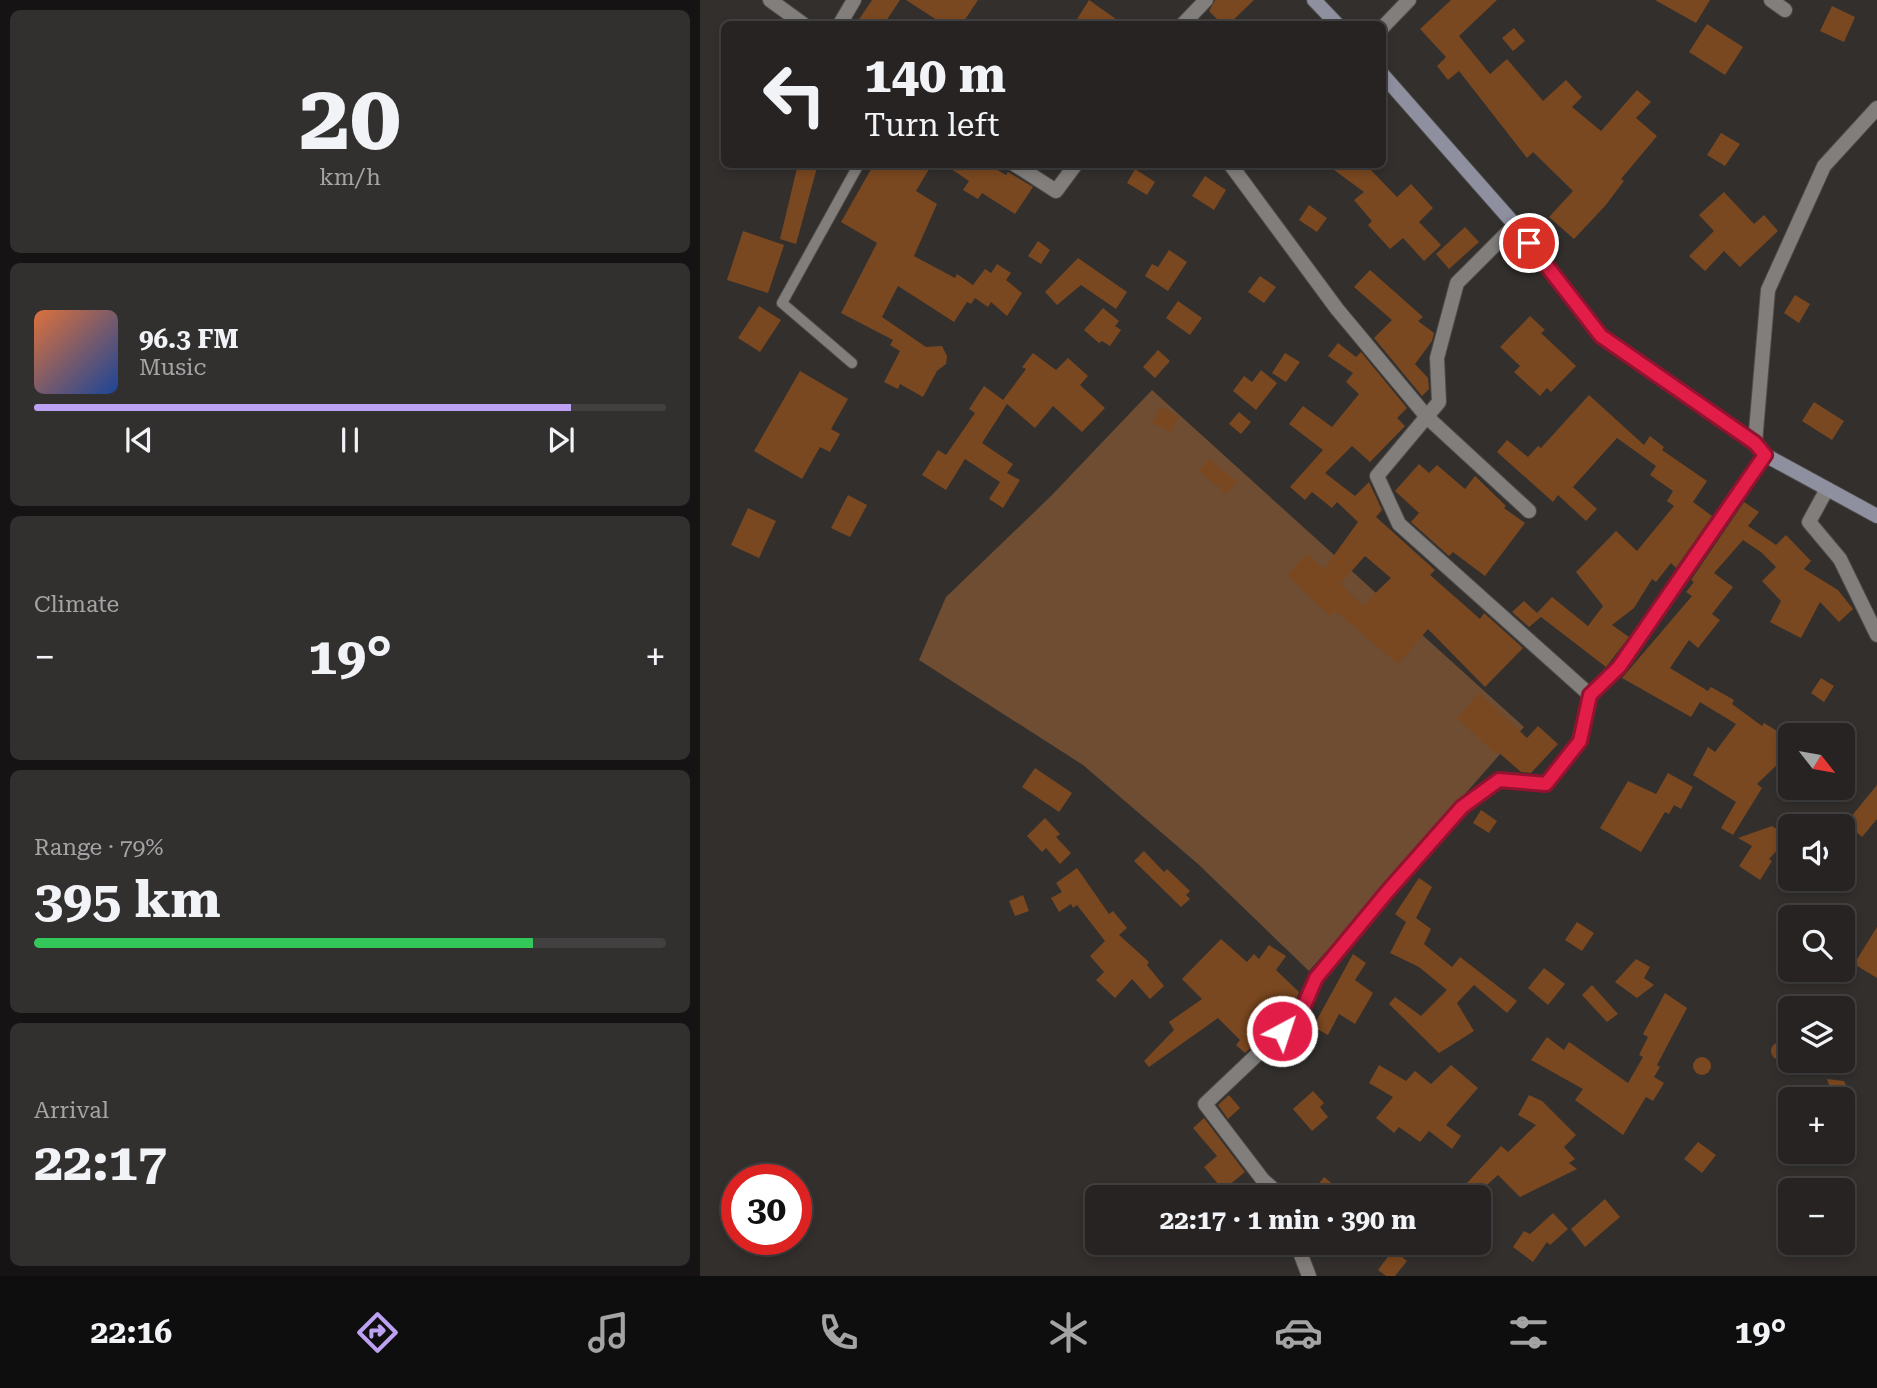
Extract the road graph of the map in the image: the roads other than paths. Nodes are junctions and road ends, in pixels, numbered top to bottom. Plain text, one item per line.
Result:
1 (769, 0) edge
2 (854, 0) edge
3 (1206, 0) edge
4 (1314, 0) edge
5 (1409, 0) edge
6 (1770, 0) edge
7 (1785, 10) dead end
8 (799, 21) edge
9 (842, 21) edge
10 (1186, 21) edge
11 (1333, 21) edge
12 (1386, 24) edge
13 (1386, 79) edge
14 (1877, 108) edge
15 (857, 168) edge
16 (1020, 168) edge
17 (1073, 168) edge
18 (1233, 168) edge
19 (1515, 225) junction
20 (852, 363) dead end
21 (1427, 417) junction
22 (1755, 443) junction
23 (1765, 455) junction
24 (1827, 489) junction
25 (1529, 510) dead end
26 (1877, 516) edge
27 (1877, 635) edge
28 (1590, 695) junction
29 (1269, 1185) edge
30 (1301, 1255) edge
31 (1309, 1276) edge

1 - 8 street
2 - 9 street
3 - 10 street
4 - 11 street
5 - 12 street
6 - 7 street
13 - 19 street
14 - 22 street
15 - 20 lane
16 - 17 street
18 - 21 street
19 - 21 street
19 - 22 street
21 - 25 street
21 - 28 street
22 - 23 street
23 - 24 street
23 - 28 street
24 - 26 street
24 - 27 street
28 - 29 street
30 - 31 street

